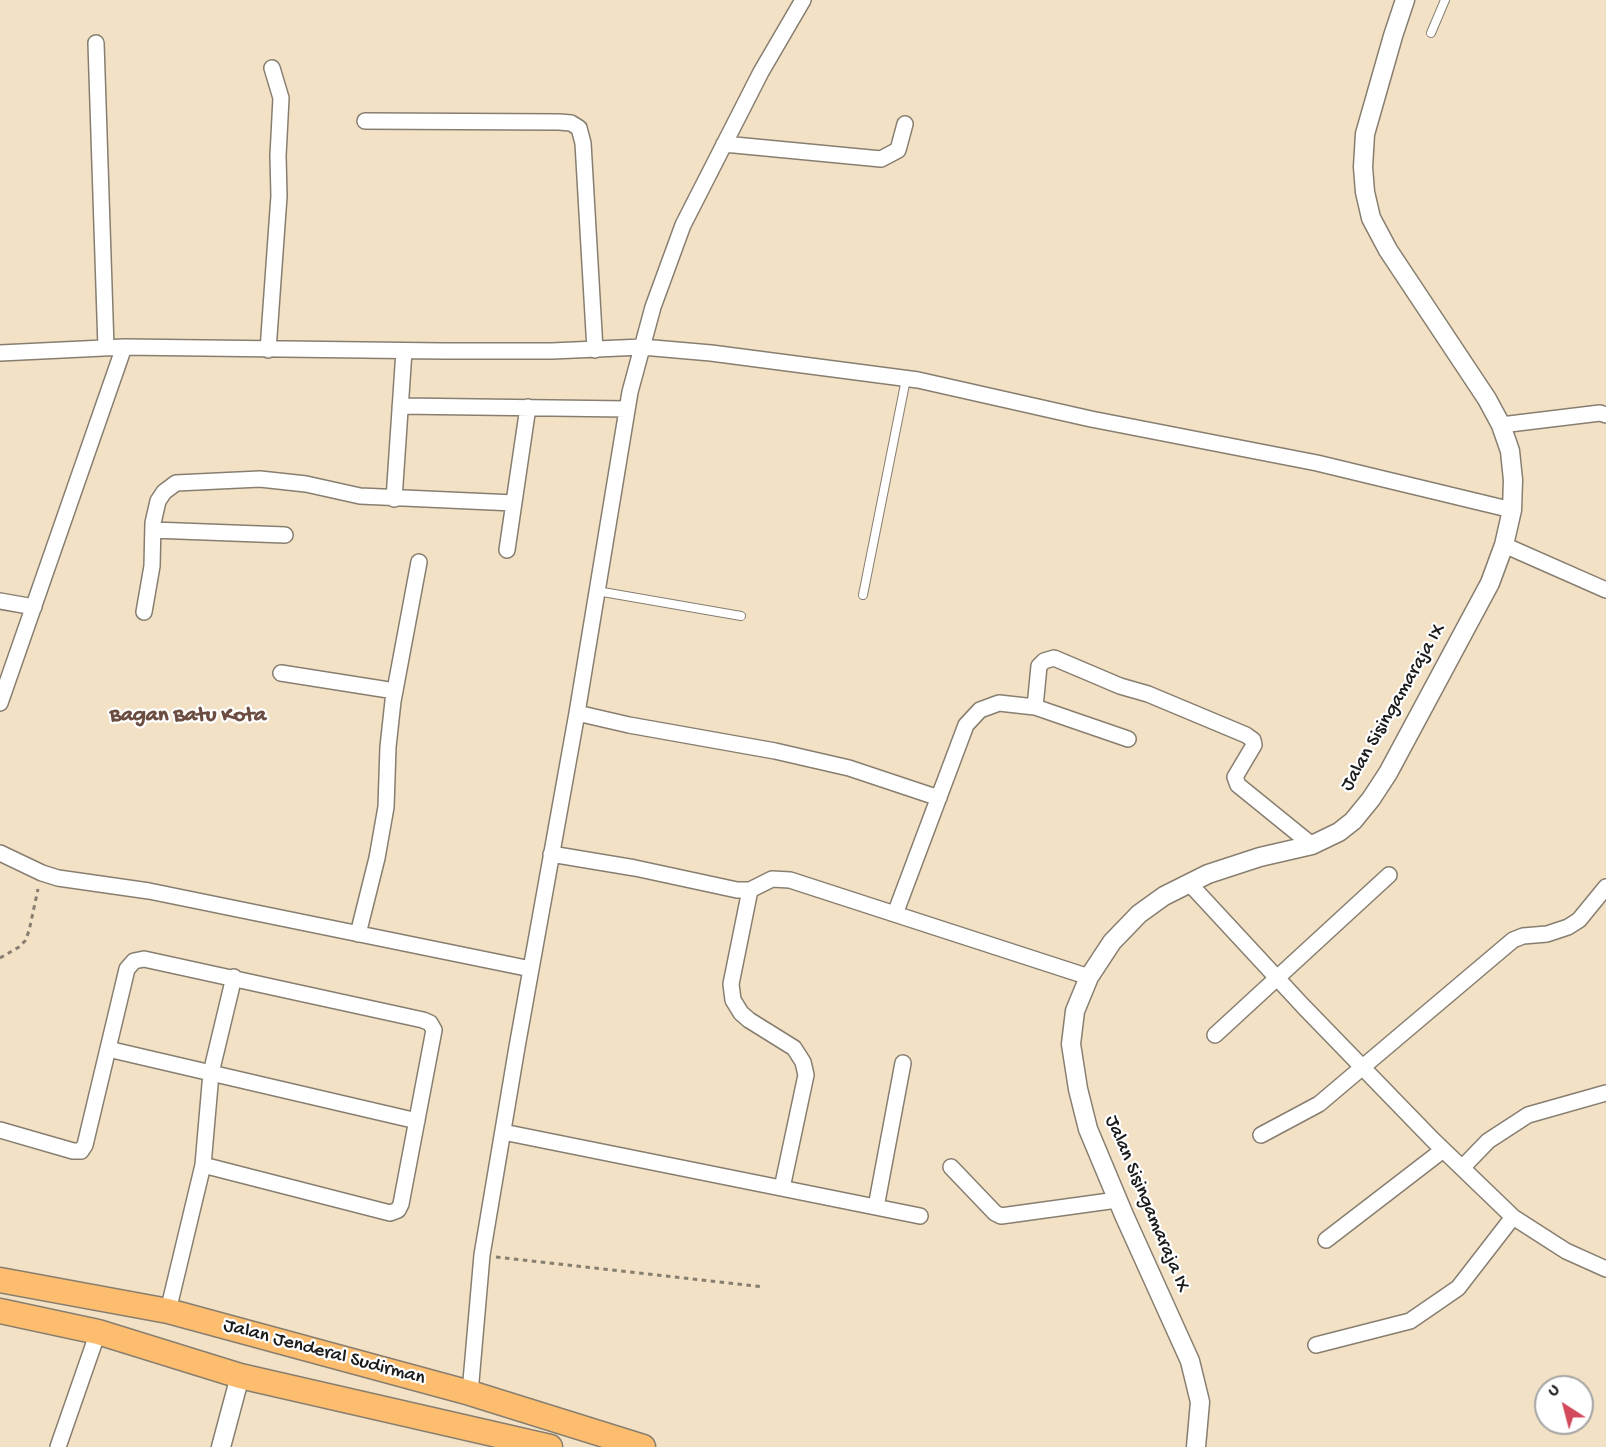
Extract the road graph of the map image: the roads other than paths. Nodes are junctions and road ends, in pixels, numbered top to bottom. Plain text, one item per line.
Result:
1 (803, 0) edge
2 (1405, 0) edge
3 (1445, 0) edge
4 (1431, 33) dead end
5 (96, 44) dead end
6 (272, 68) dead end
7 (365, 120) dead end
8 (905, 124) dead end
9 (724, 144) junction
10 (124, 347) junction
11 (642, 347) junction
12 (106, 348) junction
13 (268, 350) junction
14 (595, 350) junction
15 (404, 351) junction
16 (0, 353) edge
17 (906, 379) junction
18 (400, 406) junction
19 (528, 407) junction
20 (627, 409) junction
21 (1606, 415) edge
22 (1501, 425) junction
23 (394, 499) junction
24 (514, 503) junction
25 (1512, 510) junction
26 (153, 530) junction
27 (285, 536) dead end
28 (1504, 545) junction
29 (507, 550) dead end
30 (419, 562) dead end
31 (1606, 590) edge
32 (597, 591) junction
33 (863, 596) dead end
34 (0, 601) edge
35 (34, 607) junction
36 (144, 612) dead end
37 (741, 616) dead end
38 (281, 673) dead end
39 (395, 691) junction
40 (0, 703) edge
41 (1035, 707) junction
42 (577, 714) junction
43 (1128, 739) dead end
44 (939, 798) junction
45 (1312, 845) junction
46 (0, 853) edge
47 (551, 854) junction
48 (1389, 874) dead end
49 (1189, 884) junction
50 (1606, 886) edge
51 (750, 890) junction
52 (895, 914) junction
53 (358, 934) junction
54 (531, 969) junction
55 (234, 977) junction
56 (1089, 977) junction
57 (1276, 977) junction
58 (1215, 1035) dead end
59 (108, 1049) junction
60 (903, 1063) dead end
61 (1362, 1066) junction
62 (212, 1073) junction
63 (1606, 1093) edge
64 (417, 1121) junction
65 (0, 1130) edge
66 (503, 1132) junction
67 (1261, 1136) dead end
68 (1443, 1150) junction
69 (203, 1165) junction
70 (951, 1167) dead end
71 (1462, 1168) junction
72 (782, 1188) junction
73 (1117, 1200) junction
74 (876, 1207) junction
75 (920, 1216) dead end
76 (1513, 1217) junction
77 (1326, 1240) dead end
78 (1606, 1269) edge
79 (0, 1280) edge
80 (0, 1311) edge
81 (168, 1311) junction
82 (98, 1332) junction
83 (1316, 1345) dead end
84 (240, 1376) junction
85 (470, 1393) junction
86 (543, 1416) junction
87 (487, 1441) edge
88 (542, 1445) edge
89 (58, 1447) edge
90 (221, 1447) edge
91 (643, 1447) edge
92 (1196, 1447) edge

1 - 9 street
2 - 22 street, Jalan Sisingamaraja IX
3 - 4 lane
5 - 12 street
6 - 13 street
7 - 14 street
8 - 9 street
9 - 11 street
10 - 12 street
10 - 13 street
10 - 35 street
11 - 14 street
11 - 17 street
11 - 20 street
12 - 16 street
13 - 15 street
14 - 15 street
15 - 18 street
17 - 25 street
17 - 33 lane
18 - 19 street
18 - 23 street
19 - 20 street
19 - 24 street
20 - 32 street
21 - 22 street
22 - 25 street, Jalan Sisingamaraja IX
23 - 24 street
23 - 26 street
24 - 29 street
25 - 28 street, Jalan Sisingamaraja IX
26 - 27 street
26 - 36 street
28 - 31 street
28 - 45 street, Jalan Sisingamaraja IX
30 - 39 street
32 - 37 lane
32 - 42 street
34 - 35 street
35 - 40 street
38 - 39 street
39 - 53 street
41 - 43 street
41 - 44 street
41 - 45 street
42 - 44 street
42 - 47 street
44 - 52 street
45 - 49 street, Jalan Sisingamaraja IX
46 - 53 street
47 - 51 street
47 - 54 street
48 - 57 street
49 - 56 street, Jalan Sisingamaraja IX
49 - 57 street
50 - 61 street
51 - 52 street
51 - 72 street
52 - 56 street
53 - 54 street
54 - 66 street
55 - 59 street
55 - 62 street
55 - 64 street
56 - 73 street, Jalan Sisingamaraja IX
57 - 58 street
57 - 61 street
59 - 62 street
59 - 65 street
60 - 74 street
61 - 67 street
61 - 68 street
62 - 64 street
62 - 69 street
63 - 71 street
64 - 69 street
66 - 72 street
66 - 85 street
68 - 71 street
68 - 77 street
69 - 81 street
70 - 73 street
71 - 76 street
72 - 74 street
73 - 92 street, Jalan Sisingamaraja IX
74 - 75 street
76 - 78 street
76 - 83 street
79 - 81 highway, Jalan Jenderal Sudirman
80 - 82 highway, Jalan Jenderal Sudirman
81 - 85 highway, Jalan Jenderal Sudirman
82 - 84 highway, Jalan Jenderal Sudirman
82 - 89 street
84 - 87 highway, Jalan Jenderal Sudirman
84 - 90 street
85 - 86 highway, Jalan Jenderal Sudirman
86 - 88 highway
86 - 91 highway, Jalan Jenderal Sudirman
87 - 88 highway, Jalan Jenderal Sudirman

